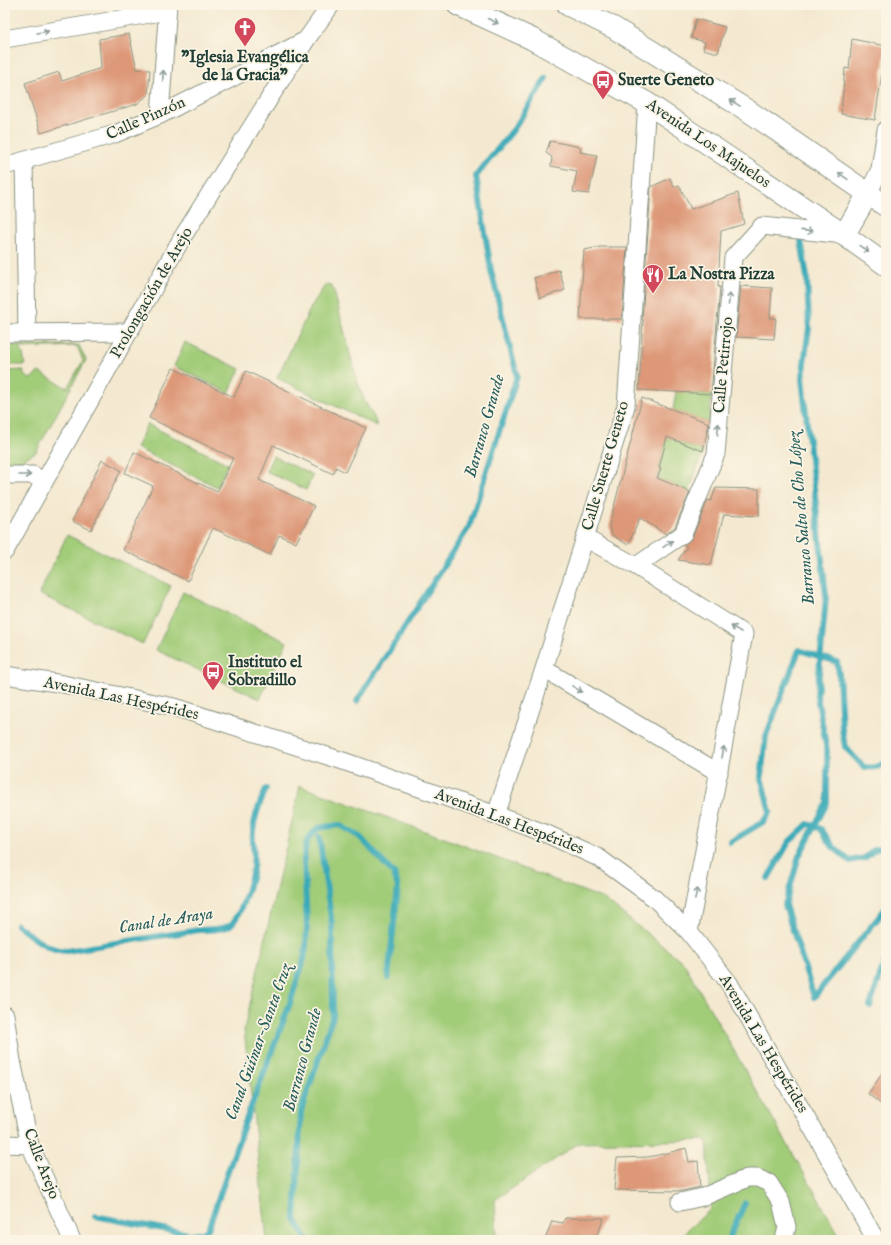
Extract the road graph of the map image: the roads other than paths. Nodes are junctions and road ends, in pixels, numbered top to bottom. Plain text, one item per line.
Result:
1 (331, 5) edge
2 (458, 5) edge
3 (568, 5) edge
4 (167, 8) edge
5 (5, 39) edge
6 (306, 40) junction
7 (647, 103) junction
8 (160, 115) junction
9 (886, 130) edge
10 (24, 161) junction
11 (5, 166) edge
12 (868, 194) junction
13 (886, 206) edge
14 (844, 234) junction
15 (886, 265) edge
16 (129, 332) junction
17 (5, 333) edge
18 (27, 333) junction
19 (5, 475) edge
20 (44, 482) junction
21 (585, 538) junction
22 (5, 551) edge
23 (636, 566) junction
24 (544, 669) junction
25 (5, 675) edge
26 (719, 773) junction
27 (496, 815) junction
28 (689, 932) junction
29 (5, 1015) edge
30 (9, 1061) edge
31 (5, 1144) edge
32 (30, 1145) junction
33 (680, 1202) dead end
34 (72, 1240) edge
35 (784, 1240) edge
36 (876, 1240) edge

1 - 6 street, Calle Pinzón
2 -> 7 street, Avenida Los Majuelos
12 -> 3 street
5 -> 4 street
8 -> 4 street
6 - 8 street, Calle Pinzón
6 - 16 street, Prolongación de Arejo
7 - 14 street, Avenida Los Majuelos
7 - 21 street, Calle Suerte Geneto
8 - 10 street, Calle Pinzón
9 - 12 street
10 - 11 street, Calle Pinzón
10 - 18 street
12 - 13 street
12 - 14 street
14 -> 15 street, Avenida Los Majuelos
23 -> 14 street, Calle Petirrojo
16 - 18 street
16 - 20 street, Prolongación de Arejo
17 - 18 street
19 -> 20 street
20 - 22 street, Prolongación de Arejo
21 - 23 street
21 - 24 street, Calle Suerte Geneto
26 -> 23 street
24 -> 26 street
24 - 27 street, Calle Suerte Geneto
25 - 27 street, Avenida Las Hespérides
28 -> 26 street
27 - 28 street, Avenida Las Hespérides
28 - 36 street, Avenida Las Hespérides
29 - 30 street, Calle Arejo
30 - 32 street, Calle Arejo
31 - 32 street
32 - 34 street, Calle Arejo
33 - 35 street

